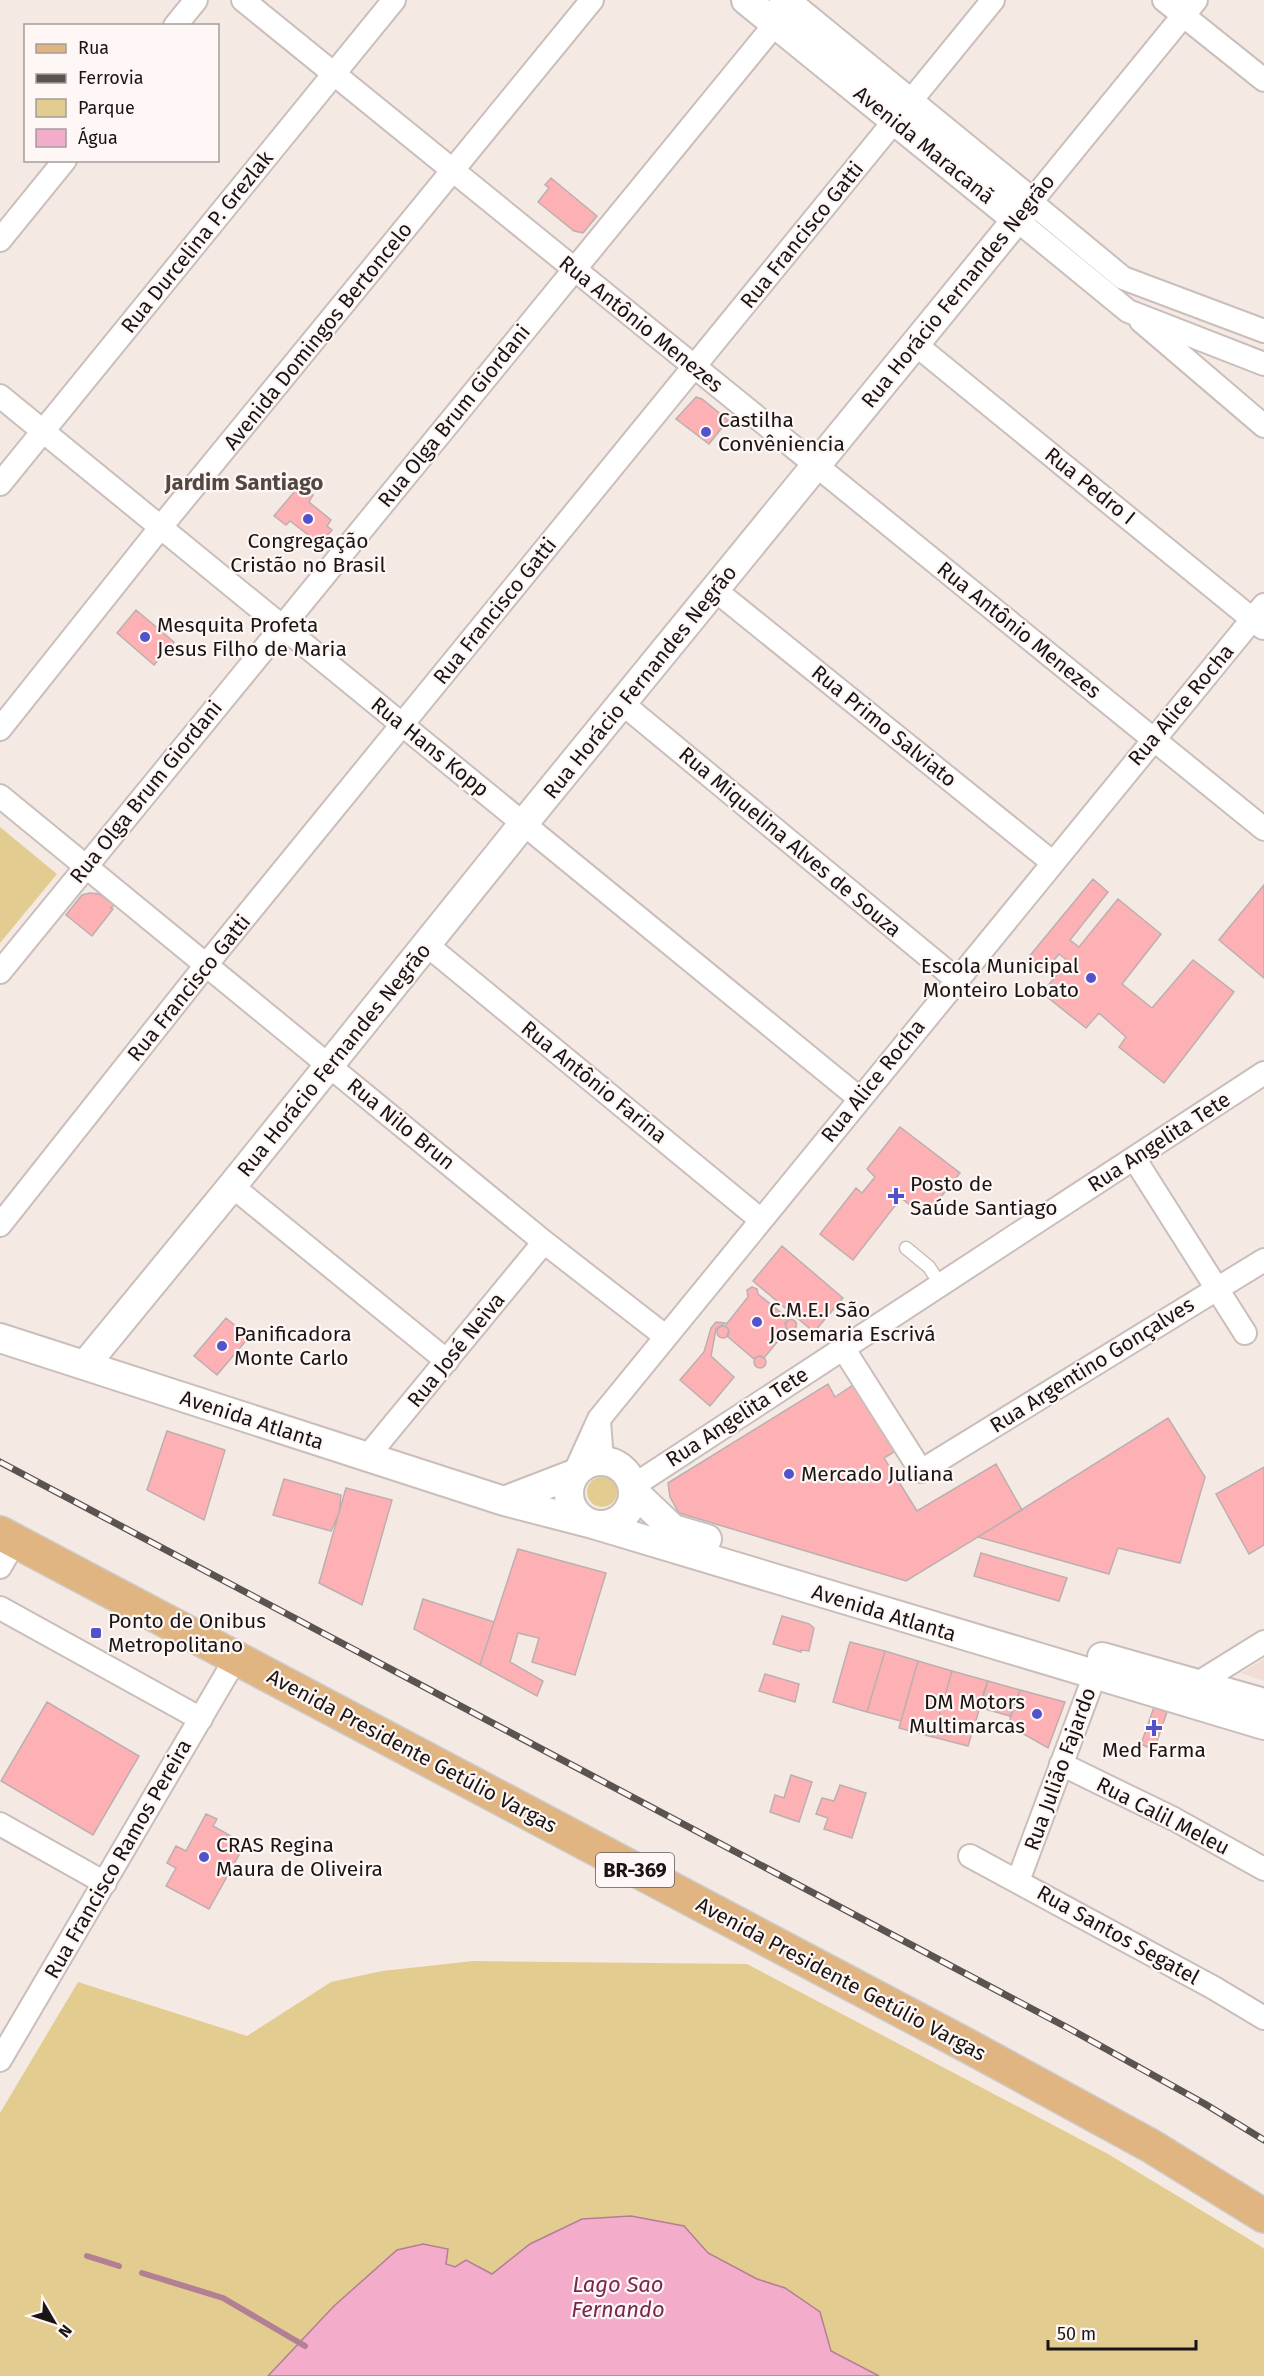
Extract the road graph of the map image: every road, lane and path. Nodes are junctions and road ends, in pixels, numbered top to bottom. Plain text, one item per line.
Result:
1 (196, 0) edge
2 (243, 0) edge
3 (394, 0) edge
4 (592, 0) edge
5 (746, 0) edge
6 (993, 0) edge
7 (1164, 0) edge
8 (786, 7) edge
9 (1190, 8) edge
10 (177, 24) edge
11 (334, 74) junction
12 (1264, 80) edge
13 (902, 113) junction
14 (63, 162) edge
15 (453, 171) junction
16 (1024, 211) junction
17 (0, 240) edge
18 (574, 269) junction
19 (1143, 287) junction
20 (1128, 311) junction
21 (1264, 331) edge
22 (915, 344) junction
23 (1264, 364) edge
24 (694, 368) junction
25 (0, 396) edge
26 (1264, 426) edge
27 (43, 431) junction
28 (815, 466) junction
29 (0, 484) edge
30 (160, 528) junction
31 (715, 590) junction
32 (1260, 617) edge
33 (281, 627) junction
34 (623, 704) junction
35 (402, 725) junction
36 (0, 729) edge
37 (1153, 739) junction
38 (0, 796) edge
39 (524, 823) junction
40 (1264, 829) edge
41 (1052, 862) junction
42 (86, 866) junction
43 (427, 945) junction
44 (206, 965) junction
45 (0, 972) edge
46 (956, 979) junction
47 (330, 1065) junction
48 (1264, 1073) edge
49 (860, 1098) junction
50 (1134, 1158) junction
51 (232, 1186) junction
52 (761, 1220) junction
53 (0, 1225) edge
54 (544, 1242) junction
55 (906, 1248) dead end
56 (1264, 1260) edge
57 (940, 1284) junction
58 (1217, 1289) junction
59 (1245, 1333) dead end
60 (665, 1336) junction
61 (0, 1338) edge
62 (843, 1347) junction
63 (447, 1361) junction
64 (85, 1365) junction
65 (599, 1419) junction
66 (367, 1457) junction
67 (602, 1460) junction
68 (574, 1474) junction
69 (633, 1488) junction
70 (504, 1501) junction
71 (593, 1524) junction
72 (5, 1547) edge
73 (0, 1608) edge
74 (961, 1626) junction
75 (1264, 1642) edge
76 (236, 1658) junction
77 (1098, 1666) junction
78 (1194, 1693) junction
79 (1264, 1703) edge
80 (201, 1719) junction
81 (1264, 1725) edge
82 (1061, 1764) junction
83 (0, 1824) edge
84 (970, 1856) dead end
85 (1264, 1869) edge
86 (1018, 1881) junction
87 (105, 1883) junction
88 (1264, 2018) edge
89 (7, 2032) edge
90 (0, 2060) edge
91 (1264, 2216) edge

1 - 10 street
2 - 11 street, Rua Antônio Menezes
3 - 11 street, Rua Durcelina P. Grezlak
4 - 15 street, Avenida Domingos Bertoncelo
5 - 8 street, Avenida Maracanã
6 - 13 street, Rua Francisco Gatti
7 - 9 street
8 - 13 street, Avenida Maracanã
8 - 18 street, Rua Olga Brum Giordani
9 - 12 street
9 - 16 street, Rua Horácio Fernandes Negrão
11 - 15 street, Rua Antônio Menezes
11 - 27 street, Rua Durcelina P. Grezlak
13 - 16 street, Avenida Maracanã
13 - 24 street, Rua Francisco Gatti
14 - 17 street
15 - 18 street, Rua Antônio Menezes
15 - 30 street, Avenida Domingos Bertoncelo
16 - 19 street, Avenida Maracanã
16 - 20 street, Avenida Maracanã
16 - 22 street, Rua Horácio Fernandes Negrão
18 - 24 street, Rua Antônio Menezes
18 - 33 street, Rua Olga Brum Giordani
19 - 20 street
19 - 21 street, Avenida Maracanã
20 - 23 street, Avenida Maracanã
20 - 26 street
22 - 28 street, Rua Horácio Fernandes Negrão
22 - 32 street, Rua Pedro I
24 - 28 street, Rua Antônio Menezes
24 - 35 street, Rua Francisco Gatti
25 - 27 street, Rua Hans Kopp
27 - 29 street, Rua Durcelina P. Grezlak
27 - 30 street, Rua Hans Kopp
28 - 31 street, Rua Horácio Fernandes Negrão
28 - 37 street, Rua Antônio Menezes
30 - 33 street, Rua Hans Kopp
30 - 36 street, Avenida Domingos Bertoncelo
31 - 34 street, Rua Horácio Fernandes Negrão
31 - 41 street, Rua Primo Salviato
32 - 37 street, Rua Alice Rocha
33 - 35 street, Rua Hans Kopp
33 - 42 street, Rua Olga Brum Giordani
34 - 39 street, Rua Horácio Fernandes Negrão
34 - 46 street, Rua Miquelina Alves de Souza
35 - 39 street, Rua Hans Kopp
35 - 44 street, Rua Francisco Gatti
37 - 40 street, Rua Antônio Menezes
37 - 41 street, Rua Alice Rocha
38 - 42 street, Rua Nilo Brun
39 - 43 street, Rua Horácio Fernandes Negrão
39 - 49 street, Rua Hans Kopp
41 - 46 street, Rua Alice Rocha
42 - 44 street, Rua Nilo Brun
42 - 45 street, Rua Olga Brum Giordani
43 - 47 street, Rua Horácio Fernandes Negrão
43 - 52 street, Rua Antônio Farina
44 - 47 street, Rua Nilo Brun
44 - 53 street, Rua Francisco Gatti
46 - 49 street, Rua Alice Rocha
47 - 51 street, Rua Horácio Fernandes Negrão
47 - 54 street, Rua Nilo Brun
48 - 50 street, Rua Angelita Tete
49 - 52 street, Rua Alice Rocha
50 - 57 street, Rua Angelita Tete
50 - 58 street
51 - 63 street
51 - 64 street, Rua Horácio Fernandes Negrão
52 - 60 street, Rua Alice Rocha
54 - 60 street, Rua Nilo Brun
54 - 63 street, Rua José Neiva
55 - 57 lane
56 - 58 street, Rua Argentino Gonçalves
57 - 62 street, Rua Angelita Tete
58 - 59 street
58 - 62 street, Rua Argentino Gonçalves
60 - 65 street, Rua Alice Rocha
61 - 64 street, Avenida Atlanta
62 - 69 street, Rua Angelita Tete
63 - 66 street, Rua José Neiva
64 - 66 street, Avenida Atlanta
65 - 67 street
65 - 68 street, Rua Alice Rocha
66 - 70 street, Avenida Atlanta
67 - 68 street
67 - 69 street
68 - 70 street
68 - 71 street
69 - 71 street
69 - 74 street, Avenida Atlanta
70 - 71 street, Avenida Atlanta
71 - 74 street, Avenida Atlanta
72 - 76 main road, Avenida Presidente Getúlio Vargas / BR-369
73 - 80 street
74 - 77 street, Avenida Atlanta
75 - 78 street
76 - 80 street, Rua Francisco Ramos Pereira
76 - 91 main road, Avenida Presidente Getúlio Vargas / BR-369
77 - 78 street, Avenida Atlanta
77 - 82 street, Rua Julião Fajardo
78 - 79 street, Avenida Atlanta
78 - 81 street, Avenida Atlanta
80 - 87 street, Rua Francisco Ramos Pereira
82 - 85 street, Rua Calil Meleu
82 - 86 street, Rua Julião Fajardo
83 - 87 street
84 - 86 street, Rua Santos Segatel
86 - 88 street, Rua Santos Segatel
87 - 89 street, Rua Francisco Ramos Pereira
89 - 90 street, Rua Francisco Ramos Pereira

